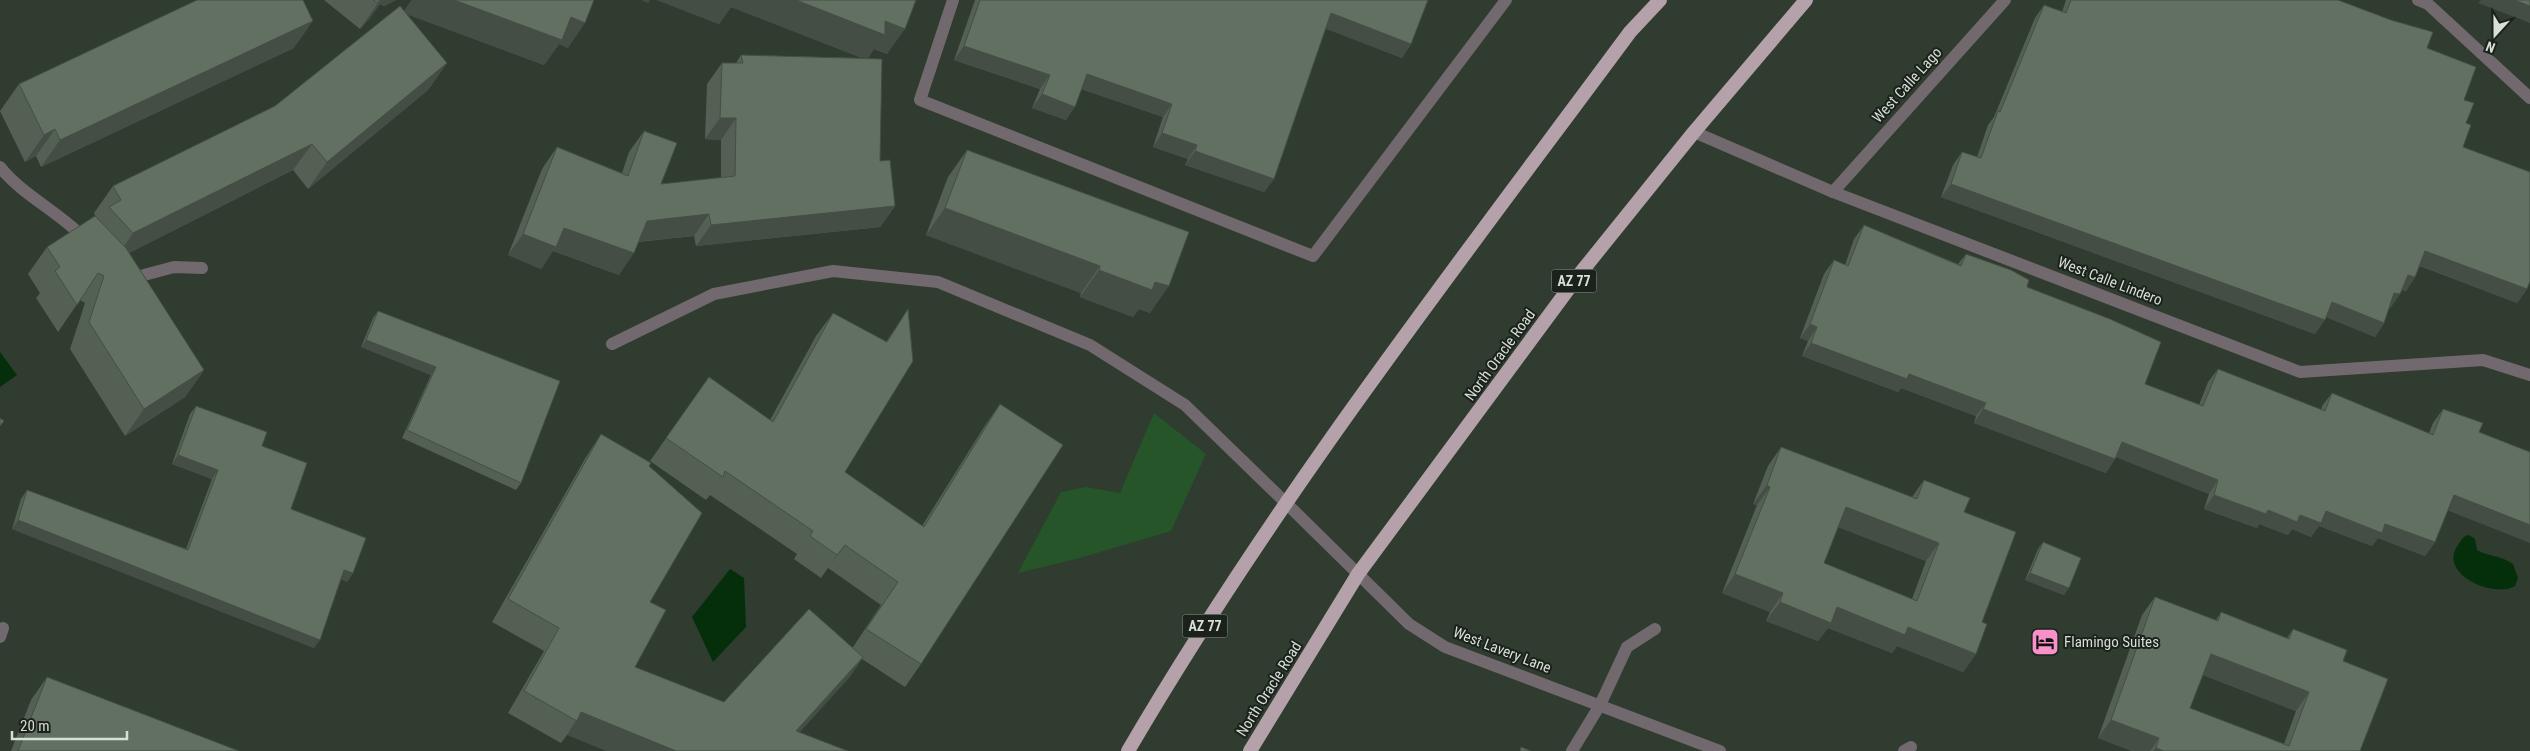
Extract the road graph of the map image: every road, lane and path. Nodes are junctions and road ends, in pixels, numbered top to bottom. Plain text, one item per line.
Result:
1 (953, 0) edge
2 (1506, 0) edge
3 (1660, 0) edge
4 (1806, 0) edge
5 (2005, 0) edge
6 (2418, 0) edge
7 (2530, 98) edge
8 (1694, 132) junction
9 (0, 167) edge
10 (1833, 192) junction
11 (94, 249) edge
12 (202, 268) dead end
13 (114, 272) edge
14 (612, 344) dead end
15 (2530, 375) edge
16 (1286, 503) junction
17 (1358, 574) junction
18 (1655, 629) dead end
19 (1600, 705) junction
20 (1128, 751) edge
21 (1250, 751) edge
22 (1572, 751) edge
23 (1720, 751) edge

1 - 2 street
3 - 16 highway, AZ 77
4 - 8 highway, North Oracle Road / AZ 77
5 - 10 street, West Calle Lago
6 - 7 street
8 - 10 street, West Calle Lindero
8 - 17 highway, North Oracle Road / AZ 77
9 - 11 street
10 - 15 street, West Calle Lindero
12 - 13 street
14 - 16 street, West Lavery Lane
16 - 17 street, West Lavery Lane
16 - 20 highway, AZ 77
17 - 19 street, West Lavery Lane
17 - 21 highway, North Oracle Road / AZ 77
18 - 19 street
19 - 22 street
19 - 23 street, West Lavery Lane

